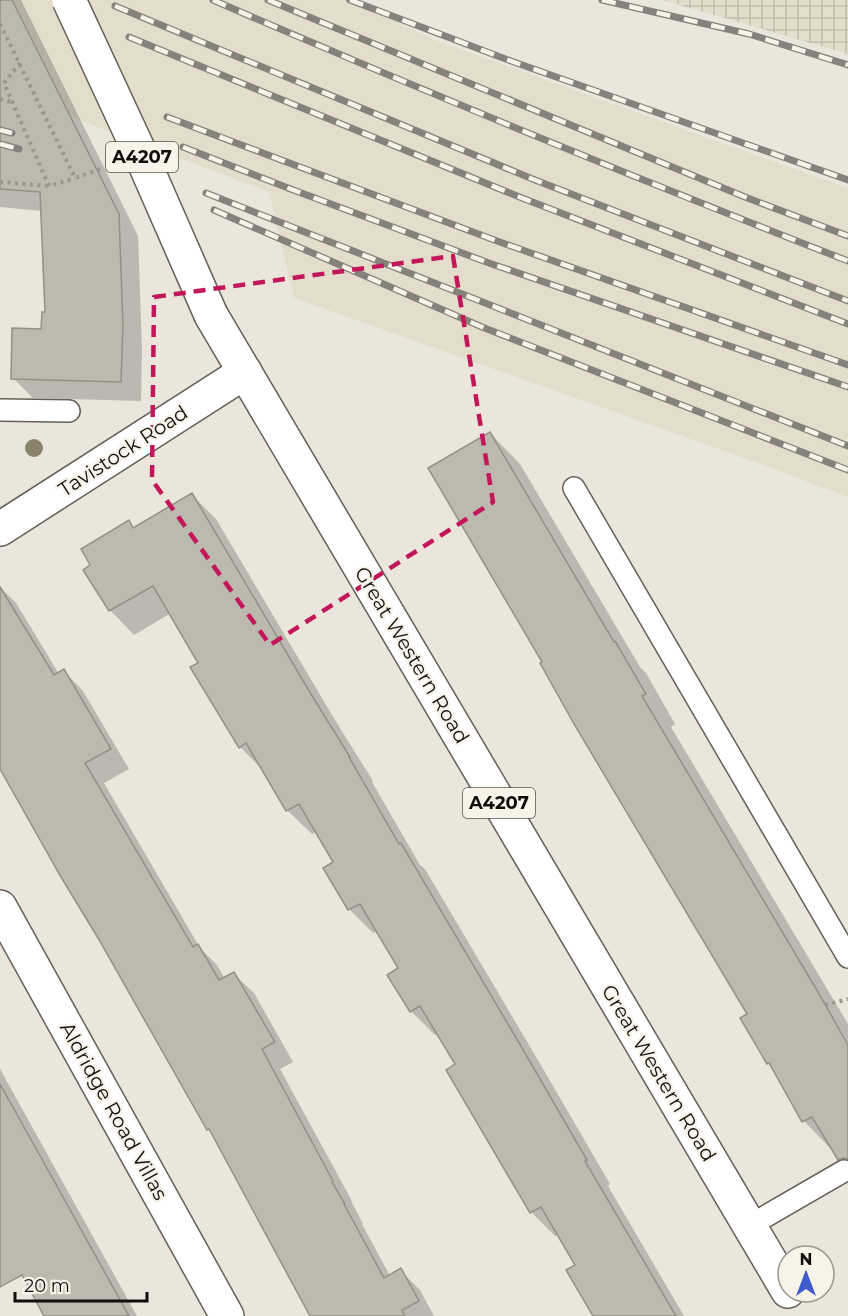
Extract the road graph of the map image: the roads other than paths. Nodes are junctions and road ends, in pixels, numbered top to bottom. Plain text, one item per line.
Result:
1 (69, 0) edge
2 (245, 372) junction
3 (0, 410) edge
4 (69, 411) dead end
5 (574, 488) dead end
6 (0, 530) edge
7 (0, 907) edge
8 (848, 957) edge
9 (844, 1171) dead end
10 (749, 1226) junction
11 (776, 1272) edge
12 (227, 1316) edge

1 - 2 main road, Great Western Road / A4207, bridge
2 - 6 main road, Tavistock Road
2 - 10 main road, Great Western Road / A4207
3 - 4 lane
5 - 8 lane
7 - 12 main road, Aldridge Road Villas
9 - 10 lane
10 - 11 main road, Great Western Road / A4207

